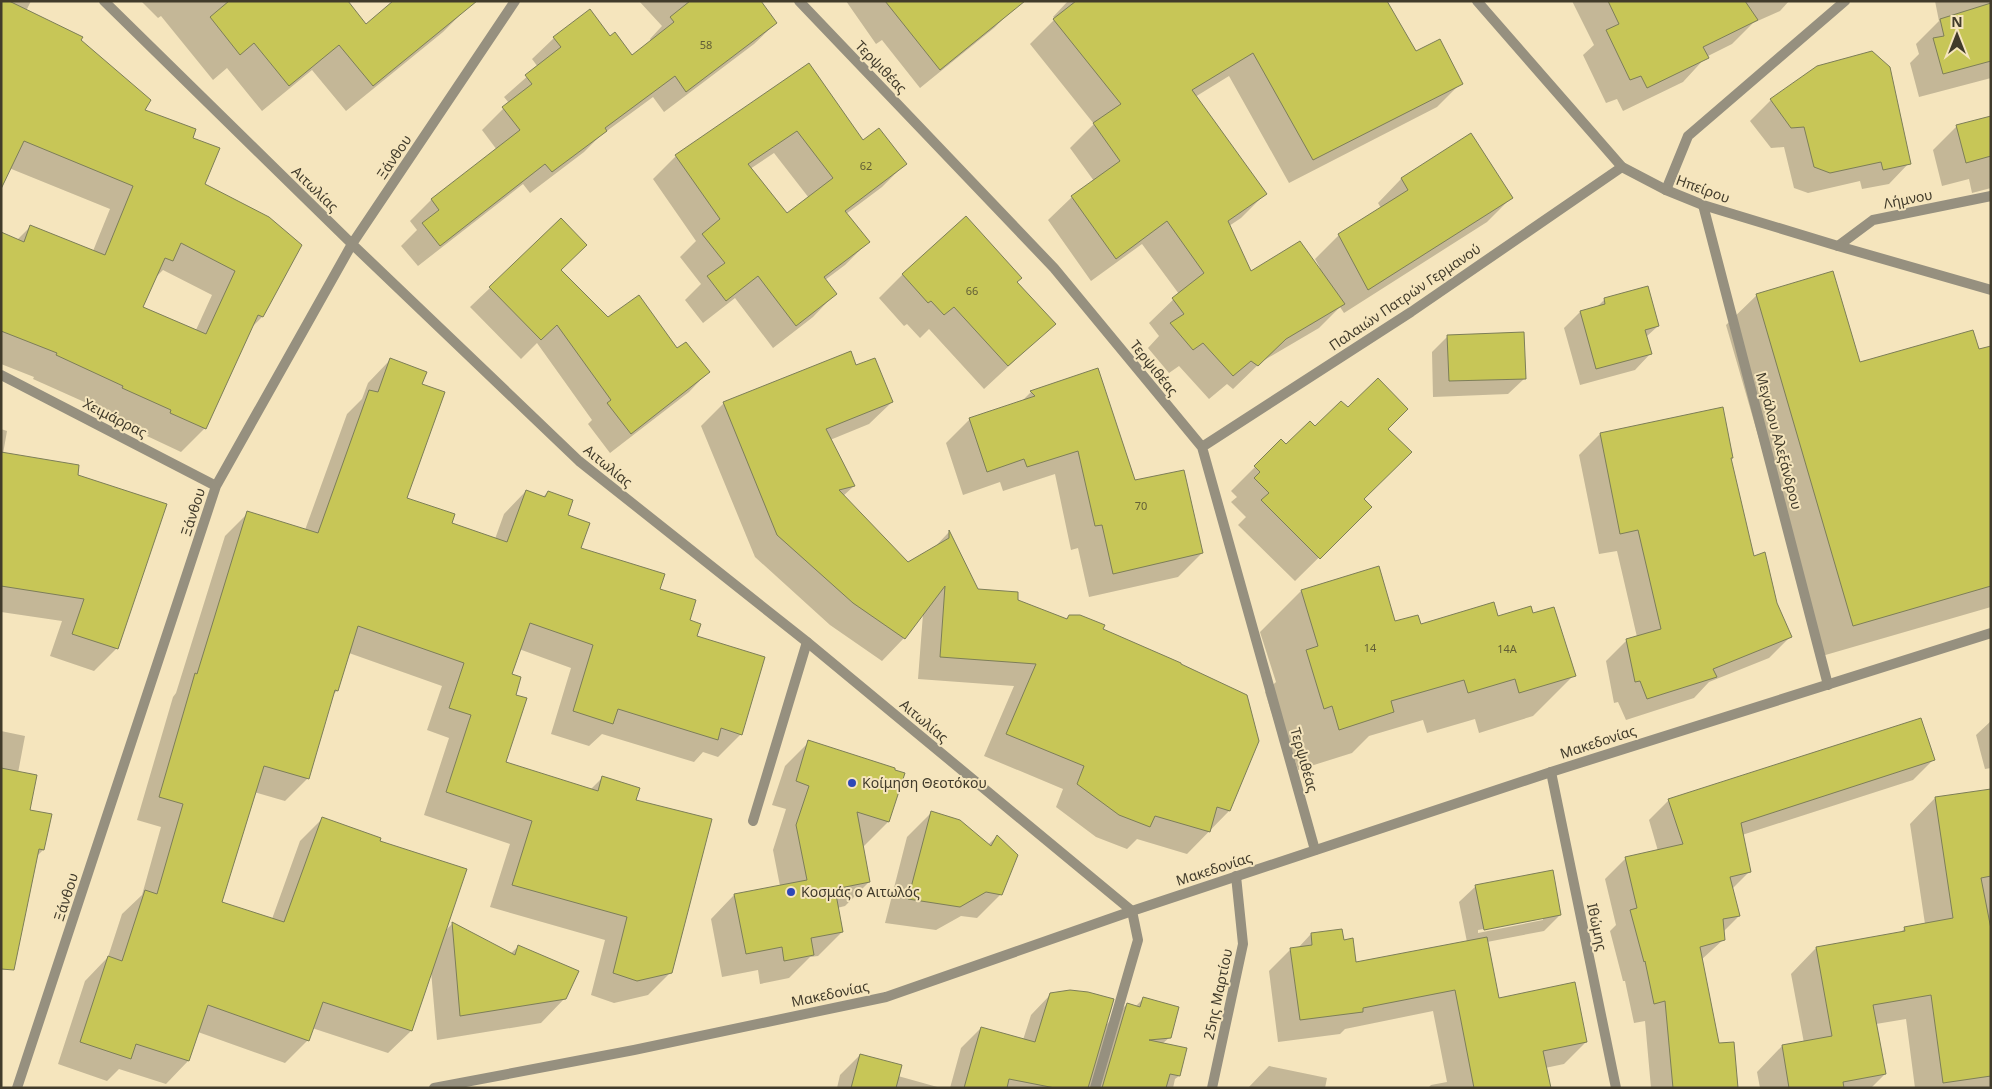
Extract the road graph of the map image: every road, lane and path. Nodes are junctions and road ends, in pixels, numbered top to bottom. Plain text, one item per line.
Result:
1 (104, 1) edge
2 (515, 1) edge
3 (799, 1) edge
4 (1477, 1) edge
5 (1845, 1) edge
6 (1622, 167) junction
7 (1666, 190) junction
8 (1991, 196) edge
9 (1703, 205) junction
10 (352, 244) junction
11 (1838, 246) junction
12 (1991, 290) edge
13 (1, 375) edge
14 (1202, 447) junction
15 (216, 486) junction
16 (1991, 633) edge
17 (807, 642) junction
18 (1828, 684) junction
19 (1551, 772) junction
20 (753, 821) dead end
21 (1315, 850) junction
22 (1236, 876) junction
23 (1132, 911) junction
24 (17, 1088) edge
25 (434, 1088) edge
26 (1095, 1088) edge
27 (1212, 1088) edge
28 (1616, 1088) edge

1 - 10 street, Αιτωλίας
2 - 10 street, Ξάνθου
3 - 14 street, Τερψιθέας
4 - 6 street, Ηπείρου
5 - 7 street
6 - 7 street, Ηπείρου
6 - 14 street, Παλαιών Πατρών Γερμανού
7 - 9 street, Ηπείρου
8 - 11 street, Λήμνου
9 - 11 street, Ηπείρου
9 - 18 street, Μεγάλου Αλεξάνδρου
10 - 15 street, Ξάνθου
10 - 17 street, Αιτωλίας
11 - 12 street, Ηπείρου
13 - 15 street, Χειμάρρας
14 - 21 street, Τερψιθέας
15 - 24 street, Ξάνθου
16 - 18 street, Μακεδονίας
17 - 20 street
17 - 23 street, Αιτωλίας
18 - 19 street, Μακεδονίας
19 - 21 street, Μακεδονίας
19 - 28 street, Ιθώμης
21 - 22 street, Μακεδονίας
22 - 23 street, Μακεδονίας
22 - 27 street, 25ης Μαρτίου
23 - 25 street, Μακεδονίας
23 - 26 street

